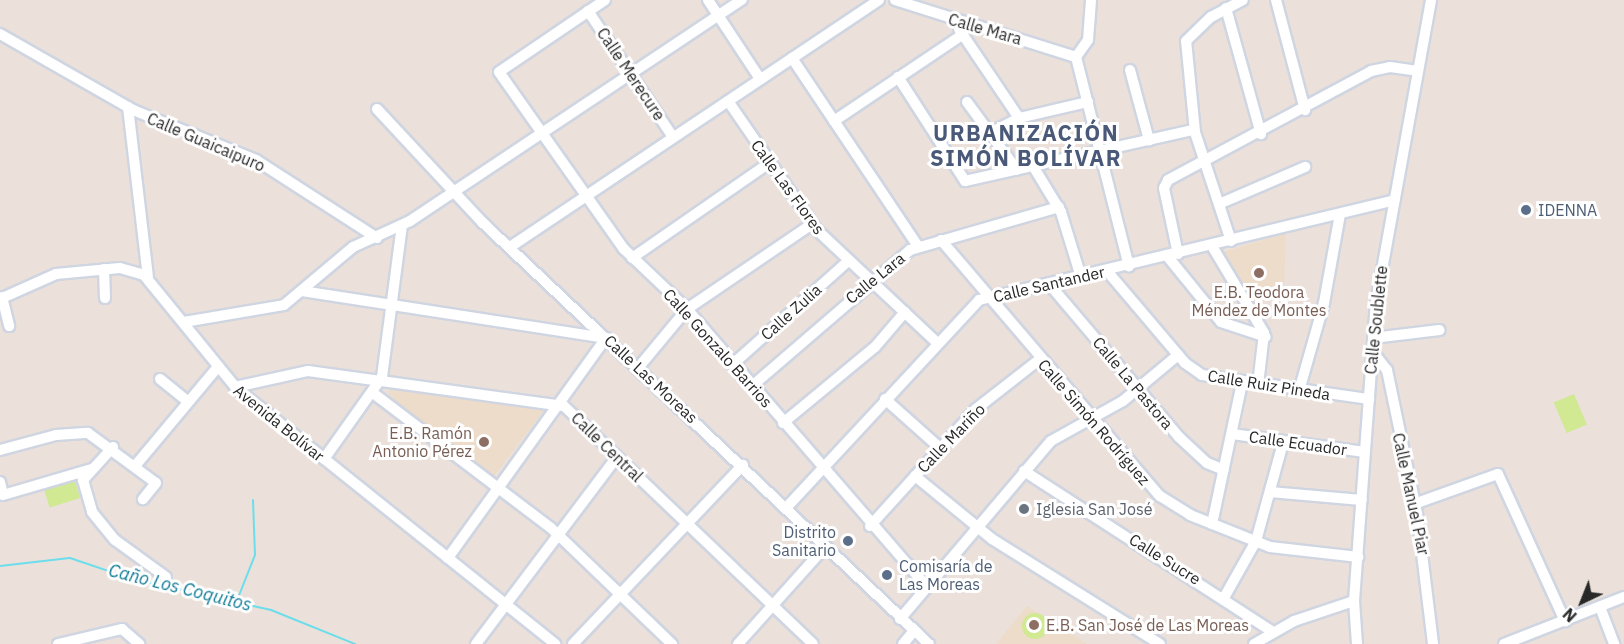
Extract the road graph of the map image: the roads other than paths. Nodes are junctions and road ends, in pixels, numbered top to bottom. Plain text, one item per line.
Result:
1 (605, 0) edge
2 (708, 0) edge
3 (742, 0) edge
4 (879, 0) edge
5 (895, 0) edge
6 (1091, 0) edge
7 (1243, 0) edge
8 (1276, 0) edge
9 (1431, 0) edge
10 (1226, 8) junction
11 (588, 11) junction
12 (718, 16) junction
13 (956, 21) junction
14 (0, 34) edge
15 (962, 35) junction
16 (1076, 57) junction
17 (792, 58) junction
18 (1130, 70) dead end
19 (1418, 71) junction
20 (630, 74) junction
21 (898, 77) junction
22 (760, 79) junction
23 (728, 101) junction
24 (968, 102) dead end
25 (1088, 102) junction
26 (128, 107) junction
27 (377, 109) dead end
28 (1305, 110) junction
29 (1019, 118) junction
30 (834, 121) junction
31 (1194, 130) junction
32 (990, 133) junction
33 (541, 134) junction
34 (1261, 134) junction
35 (674, 137) junction
36 (1149, 140) junction
37 (1101, 150) junction
38 (1203, 158) junction
39 (770, 163) junction
40 (1033, 166) junction
41 (1305, 167) dead end
42 (1017, 170) junction
43 (452, 192) junction
44 (584, 196) junction
45 (1394, 200) junction
46 (1219, 204) junction
47 (1059, 207) junction
48 (1340, 214) junction
49 (812, 224) junction
50 (402, 226) junction
51 (377, 238) junction
52 (941, 240) junction
53 (1231, 241) junction
54 (918, 245) junction
55 (1212, 246) junction
56 (510, 247) junction
57 (1173, 256) junction
58 (632, 258) junction
59 (848, 261) junction
60 (1129, 266) junction
61 (104, 269) junction
62 (1107, 271) junction
63 (148, 277) junction
64 (1080, 277) junction
65 (870, 280) junction
66 (1050, 285) junction
67 (302, 291) junction
68 (1, 298) edge
69 (105, 298) dead end
70 (989, 299) junction
71 (392, 306) junction
72 (687, 309) junction
73 (905, 312) junction
74 (184, 322) junction
75 (9, 326) dead end
76 (1440, 330) dead end
77 (1266, 337) junction
78 (606, 338) junction
79 (1373, 338) junction
80 (935, 341) junction
81 (1372, 351) junction
82 (1178, 355) junction
83 (1040, 359) junction
84 (733, 364) junction
85 (217, 368) junction
86 (638, 368) junction
87 (160, 379) dead end
88 (381, 379) junction
89 (1242, 383) junction
90 (1258, 385) junction
91 (752, 386) junction
92 (235, 387) junction
93 (1138, 390) junction
94 (1299, 391) junction
95 (373, 393) junction
96 (885, 399) junction
97 (1369, 399) junction
98 (188, 402) junction
99 (557, 404) junction
100 (1089, 418) junction
101 (783, 423) junction
102 (1232, 434) junction
103 (1283, 443) junction
104 (113, 447) junction
105 (940, 448) junction
106 (0, 450) edge
107 (1365, 452) junction
108 (617, 457) junction
109 (324, 459) junction
110 (135, 465) junction
111 (743, 465) junction
112 (822, 468) junction
113 (92, 469) junction
114 (1224, 470) junction
115 (1024, 471) junction
116 (915, 476) junction
117 (0, 482) edge
118 (497, 488) junction
119 (1270, 492) junction
120 (143, 499) dead end
121 (1362, 500) junction
122 (1414, 504) junction
123 (786, 508) junction
124 (686, 523) junction
125 (1212, 524) junction
126 (870, 525) junction
127 (977, 527) junction
128 (558, 534) junction
129 (1256, 541) junction
130 (825, 547) junction
131 (1358, 557) junction
132 (448, 558) junction
133 (166, 577) dead end
134 (927, 587) junction
135 (620, 593) junction
136 (1225, 596) junction
137 (1624, 597) edge
138 (1354, 601) junction
139 (507, 606) junction
140 (773, 606) junction
141 (1600, 607) junction
142 (900, 619) junction
143 (1565, 621) junction
144 (914, 631) junction
145 (1273, 632) junction
146 (543, 634) junction
147 (1517, 642) edge
148 (58, 644) edge
149 (138, 644) edge
150 (476, 644) edge
151 (535, 644) edge
152 (555, 644) edge
153 (573, 644) edge
154 (672, 644) edge
155 (738, 644) edge
156 (813, 644) edge
157 (903, 644) edge
158 (929, 644) edge
159 (1160, 644) edge
160 (1254, 644) edge
161 (1357, 644) edge
162 (1433, 644) edge
163 (1504, 644) edge
164 (1614, 644) edge

1 - 11 street
2 - 12 street
3 - 12 street
4 - 17 street
5 - 13 street, Calle Mara
6 - 16 street
7 - 10 street
8 - 28 street
9 - 19 street, Calle Soublette
10 - 31 street
10 - 34 street
11 - 20 street, Calle Merecure
11 - 33 street, Calle Gonzalo Barrios
12 - 20 street
12 - 22 street
13 - 15 street
13 - 16 street, Calle Mara
14 - 26 street, Calle Guaicaipuro
15 - 21 street
15 - 29 street
16 - 25 street
17 - 22 street
17 - 30 street
18 - 36 street
19 - 28 street
19 - 45 street, Calle Soublette
20 - 33 street
20 - 35 street, Calle Merecure
21 - 30 street
21 - 42 street
22 - 23 street
23 - 35 street
23 - 39 street, Calle Las Flores
24 - 32 street
25 - 29 street
25 - 37 street
26 - 51 street, Calle Guaicaipuro
26 - 63 street
27 - 43 street, Calle Las Moreas
28 - 34 street
29 - 32 street
30 - 54 street
31 - 36 street
31 - 38 street
32 - 42 street
33 - 43 street
33 - 44 street, Calle Gonzalo Barrios
34 - 38 street
35 - 44 street
36 - 37 street
37 - 40 street
37 - 60 street
38 - 46 street
38 - 57 street
39 - 49 street, Calle Las Flores
39 - 58 street
40 - 42 street
40 - 47 street
41 - 46 street
43 - 50 street
43 - 56 street, Calle Las Moreas
44 - 56 street
44 - 58 street, Calle Gonzalo Barrios
45 - 48 street, Calle Santander
45 - 79 street, Calle Soublette
46 - 53 street
47 - 52 street, Calle Lara
47 - 64 street
48 - 53 street, Calle Santander
48 - 94 street
49 - 59 street, Calle Las Flores
49 - 72 street
50 - 51 street
50 - 71 street
51 - 67 street
52 - 54 street, Calle Lara
52 - 70 street, Calle Simón Rodríguez
53 - 55 street, Calle Santander
54 - 65 street, Calle Lara
55 - 57 street, Calle Santander
55 - 77 street
56 - 78 street, Calle Las Moreas
57 - 60 street, Calle Santander
57 - 77 street
58 - 72 street, Calle Gonzalo Barrios
59 - 65 street, Calle Las Flores
59 - 84 street, Calle Zulia
60 - 62 street, Calle Santander
61 - 63 street
61 - 68 street
61 - 69 street
62 - 64 street, Calle Santander
62 - 82 street, Calle Ruiz Pineda
63 - 74 street, Avenida Bolívar
64 - 66 street, Calle Santander
65 - 73 street, Calle Las Flores
65 - 91 street, Calle Lara
66 - 70 street, Calle Santander
66 - 93 street, Calle La Pastora
67 - 71 street
67 - 74 street
68 - 75 street
70 - 80 street, Calle Santander
70 - 83 street, Calle Simón Rodríguez
71 - 78 street
71 - 88 street
72 - 84 street, Calle Gonzalo Barrios
72 - 86 street
73 - 80 street, Calle Las Flores
73 - 101 street
74 - 85 street, Avenida Bolívar
76 - 79 street
77 - 90 street
78 - 86 street, Calle Las Moreas
78 - 99 street
79 - 81 street, Calle Soublette
80 - 96 street, Calle Santander
81 - 97 street, Calle Soublette
81 - 122 street, Calle Manuel Piar
82 - 89 street, Calle Ruiz Pineda
82 - 93 street
83 - 100 street, Calle Simón Rodríguez
83 - 105 street, Calle Mariño
84 - 91 street, Calle Gonzalo Barrios
85 - 92 street, Avenida Bolívar
85 - 98 street
86 - 111 street, Calle Las Moreas
87 - 98 street
88 - 92 street, Calle Central
88 - 95 street
88 - 99 street, Calle Central
89 - 90 street, Calle Ruiz Pineda
89 - 102 street
90 - 94 street, Calle Ruiz Pineda
91 - 101 street, Calle Gonzalo Barrios
92 - 109 street, Avenida Bolívar
93 - 100 street
93 - 114 street, Calle La Pastora
94 - 97 street, Calle Ruiz Pineda
95 - 109 street
95 - 118 street
96 - 105 street
96 - 112 street, Calle Santander
97 - 107 street, Calle Soublette
98 - 110 street
99 - 108 street, Calle Central
99 - 118 street
100 - 115 street
100 - 125 street, Calle Simón Rodríguez
101 - 112 street, Calle Gonzalo Barrios
102 - 103 street, Calle Ecuador
102 - 114 street
103 - 107 street, Calle Ecuador
103 - 119 street
104 - 106 street
104 - 110 street
104 - 113 street
105 - 116 street, Calle Mariño
107 - 121 street, Calle Soublette
108 - 124 street, Calle Central
108 - 128 street
109 - 132 street, Avenida Bolívar
110 - 120 street
111 - 123 street, Calle Las Moreas
111 - 124 street
112 - 123 street, Calle Santander
112 - 126 street, Calle Gonzalo Barrios
113 - 117 street
113 - 133 street
114 - 125 street
115 - 127 street
115 - 136 street, Calle Sucre
116 - 126 street, Calle Mariño
116 - 127 street
118 - 128 street
118 - 132 street
119 - 121 street
119 - 129 street
121 - 131 street, Calle Soublette
122 - 143 street
122 - 162 street, Calle Manuel Piar
123 - 130 street, Calle Las Moreas
124 - 135 street
124 - 140 street, Calle Central
125 - 129 street, Calle Simón Rodríguez
126 - 134 street, Calle Gonzalo Barrios
127 - 134 street
127 - 159 street
128 - 135 street
128 - 139 street
129 - 131 street, Calle Simón Rodríguez
129 - 136 street
130 - 140 street
130 - 142 street, Calle Las Moreas
131 - 138 street, Calle Soublette
132 - 139 street, Avenida Bolívar
134 - 142 street
135 - 153 street
135 - 154 street
136 - 145 street, Calle Sucre
137 - 141 street
138 - 145 street
138 - 161 street, Calle Soublette
139 - 146 street, Avenida Bolívar
139 - 150 street
140 - 155 street
140 - 156 street, Calle Central
141 - 143 street
141 - 164 street
142 - 144 street, Calle Las Moreas
143 - 147 street
144 - 157 street
144 - 158 street, Calle Las Moreas
145 - 160 street
146 - 151 street
146 - 152 street, Avenida Bolívar
147 - 163 street
148 - 149 street

